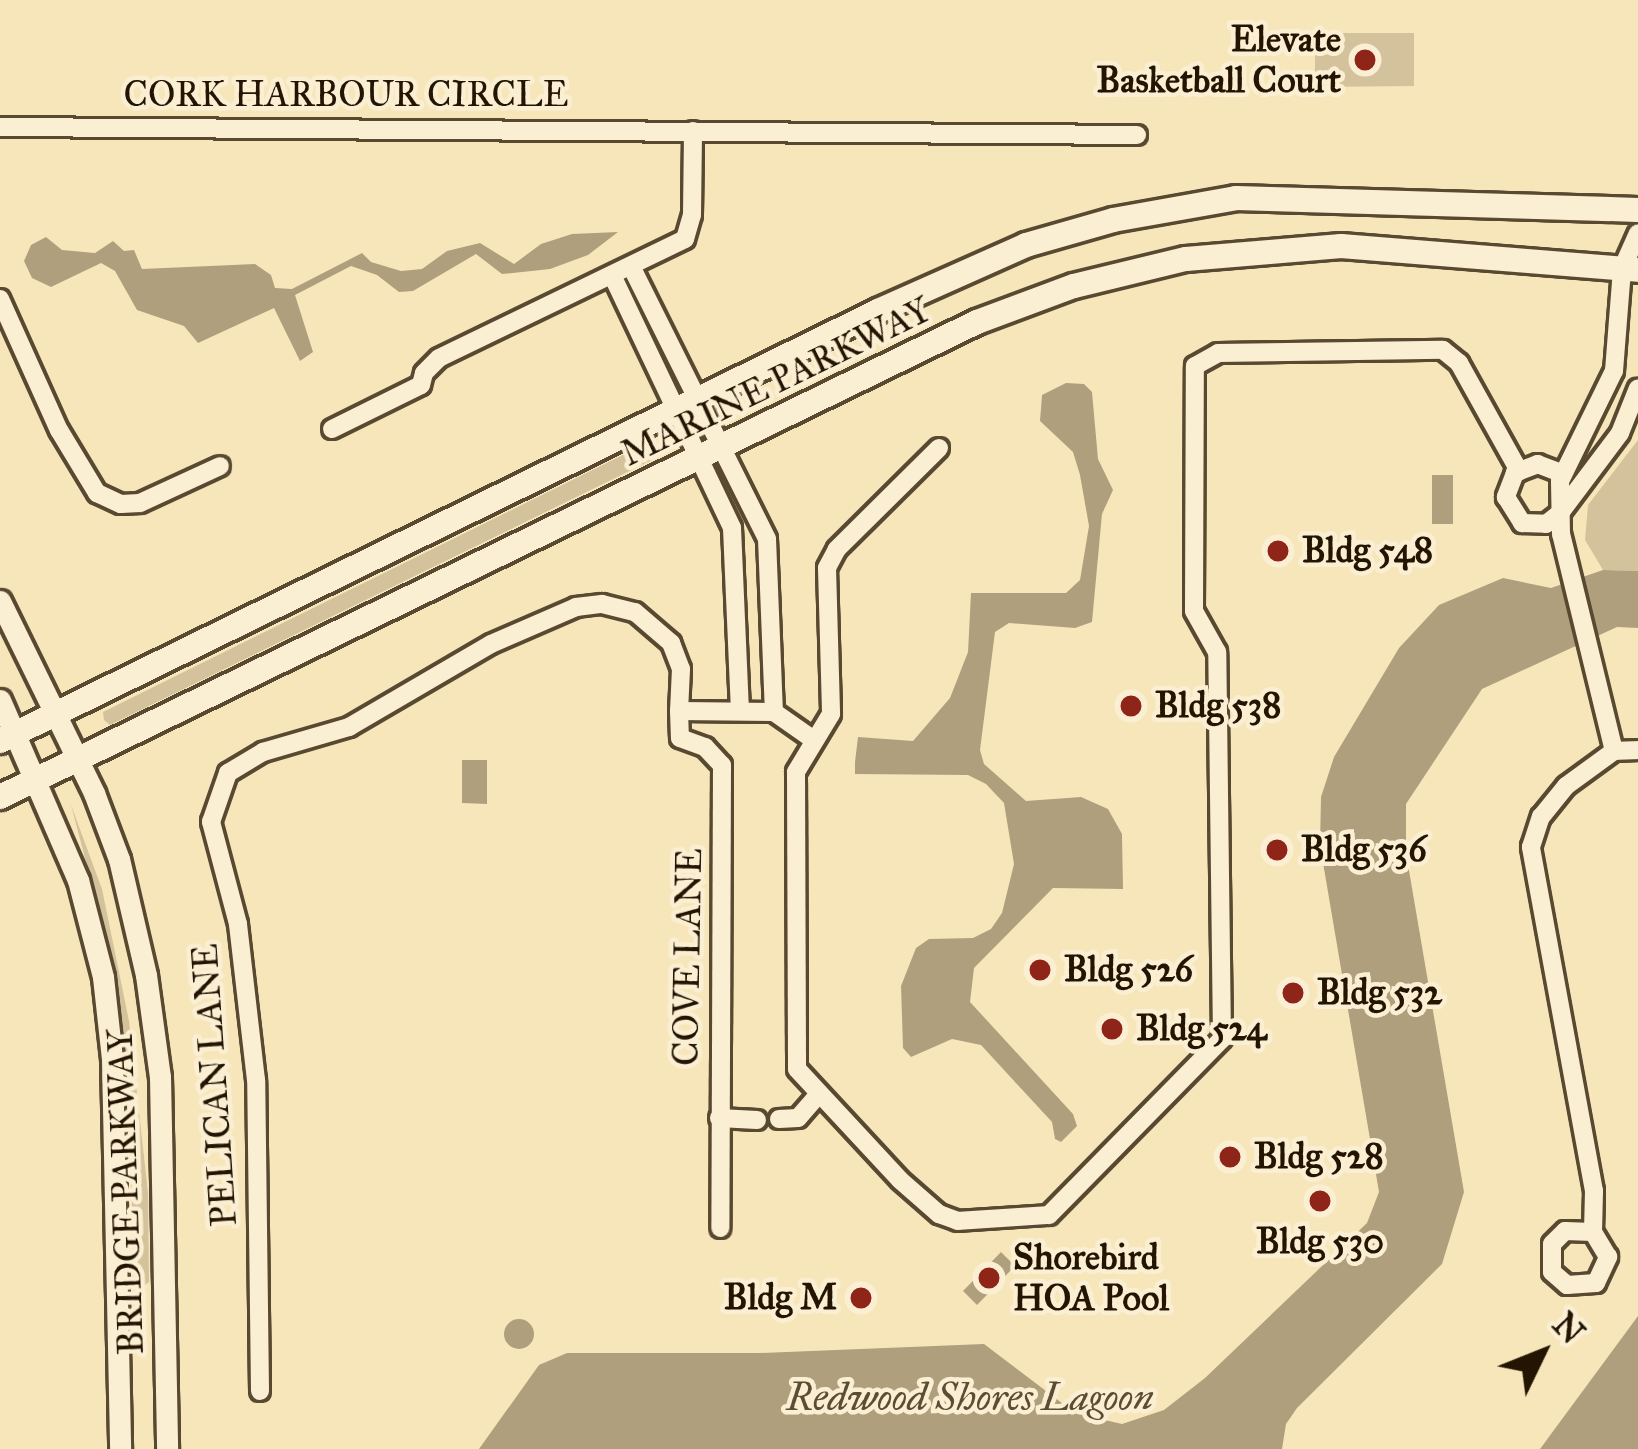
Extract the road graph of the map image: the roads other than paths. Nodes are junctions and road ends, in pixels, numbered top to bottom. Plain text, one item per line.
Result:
1 (0, 128) edge
2 (693, 131) junction
3 (1137, 135) dead end
4 (1638, 210) edge
5 (1638, 233) edge
6 (631, 266) junction
7 (1630, 269) edge
8 (612, 275) junction
9 (0, 299) edge
10 (1638, 388) edge
11 (690, 406) junction
12 (332, 428) dead end
13 (939, 448) dead end
14 (713, 453) junction
15 (220, 466) dead end
16 (1520, 471) junction
17 (1561, 473) junction
18 (1560, 513) junction
19 (0, 601) edge
20 (0, 700) edge
21 (740, 710) junction
22 (679, 711) junction
23 (774, 712) junction
24 (56, 713) junction
25 (8, 737) edge
26 (814, 740) junction
27 (1638, 750) edge
28 (1614, 751) junction
29 (78, 760) junction
30 (37, 779) junction
31 (0, 797) edge
32 (817, 1096) junction
33 (719, 1118) junction
34 (779, 1119) dead end
35 (757, 1120) dead end
36 (720, 1228) dead end
37 (1593, 1232) dead end
38 (260, 1391) dead end
39 (120, 1449) edge
40 (166, 1449) edge

1 - 2 street, CORK HARBOUR CIRCLE
2 - 3 street, CORK HARBOUR CIRCLE
2 - 6 street
4 - 11 main road, MARINE PARKWAY
5 - 7 street
6 - 8 street
6 - 11 street
7 - 14 main road, MARINE PARKWAY
7 - 17 street
8 - 11 street
8 - 12 street
9 - 15 street
10 - 18 street
11 - 14 street
11 - 24 main road, MARINE PARKWAY
13 - 26 street
14 - 21 street
14 - 23 street
14 - 29 main road, MARINE PARKWAY
16 - 17 street
16 - 18 street
16 - 32 street
17 - 18 street
18 - 28 street
19 - 24 street, BRIDGE PARKWAY
20 - 25 street, BRIDGE PARKWAY
21 - 22 street
21 - 23 street
22 - 33 street, COVE LANE
22 - 38 street, PELICAN LANE
23 - 26 street
24 - 25 main road, MARINE PARKWAY
24 - 29 street, BRIDGE PARKWAY
25 - 30 street, BRIDGE PARKWAY
26 - 32 street
27 - 28 street
28 - 37 street
29 - 30 main road, MARINE PARKWAY
29 - 40 street, BRIDGE PARKWAY
30 - 31 main road, MARINE PARKWAY
30 - 39 street, BRIDGE PARKWAY
32 - 34 street
33 - 35 street
33 - 36 street, COVE LANE

